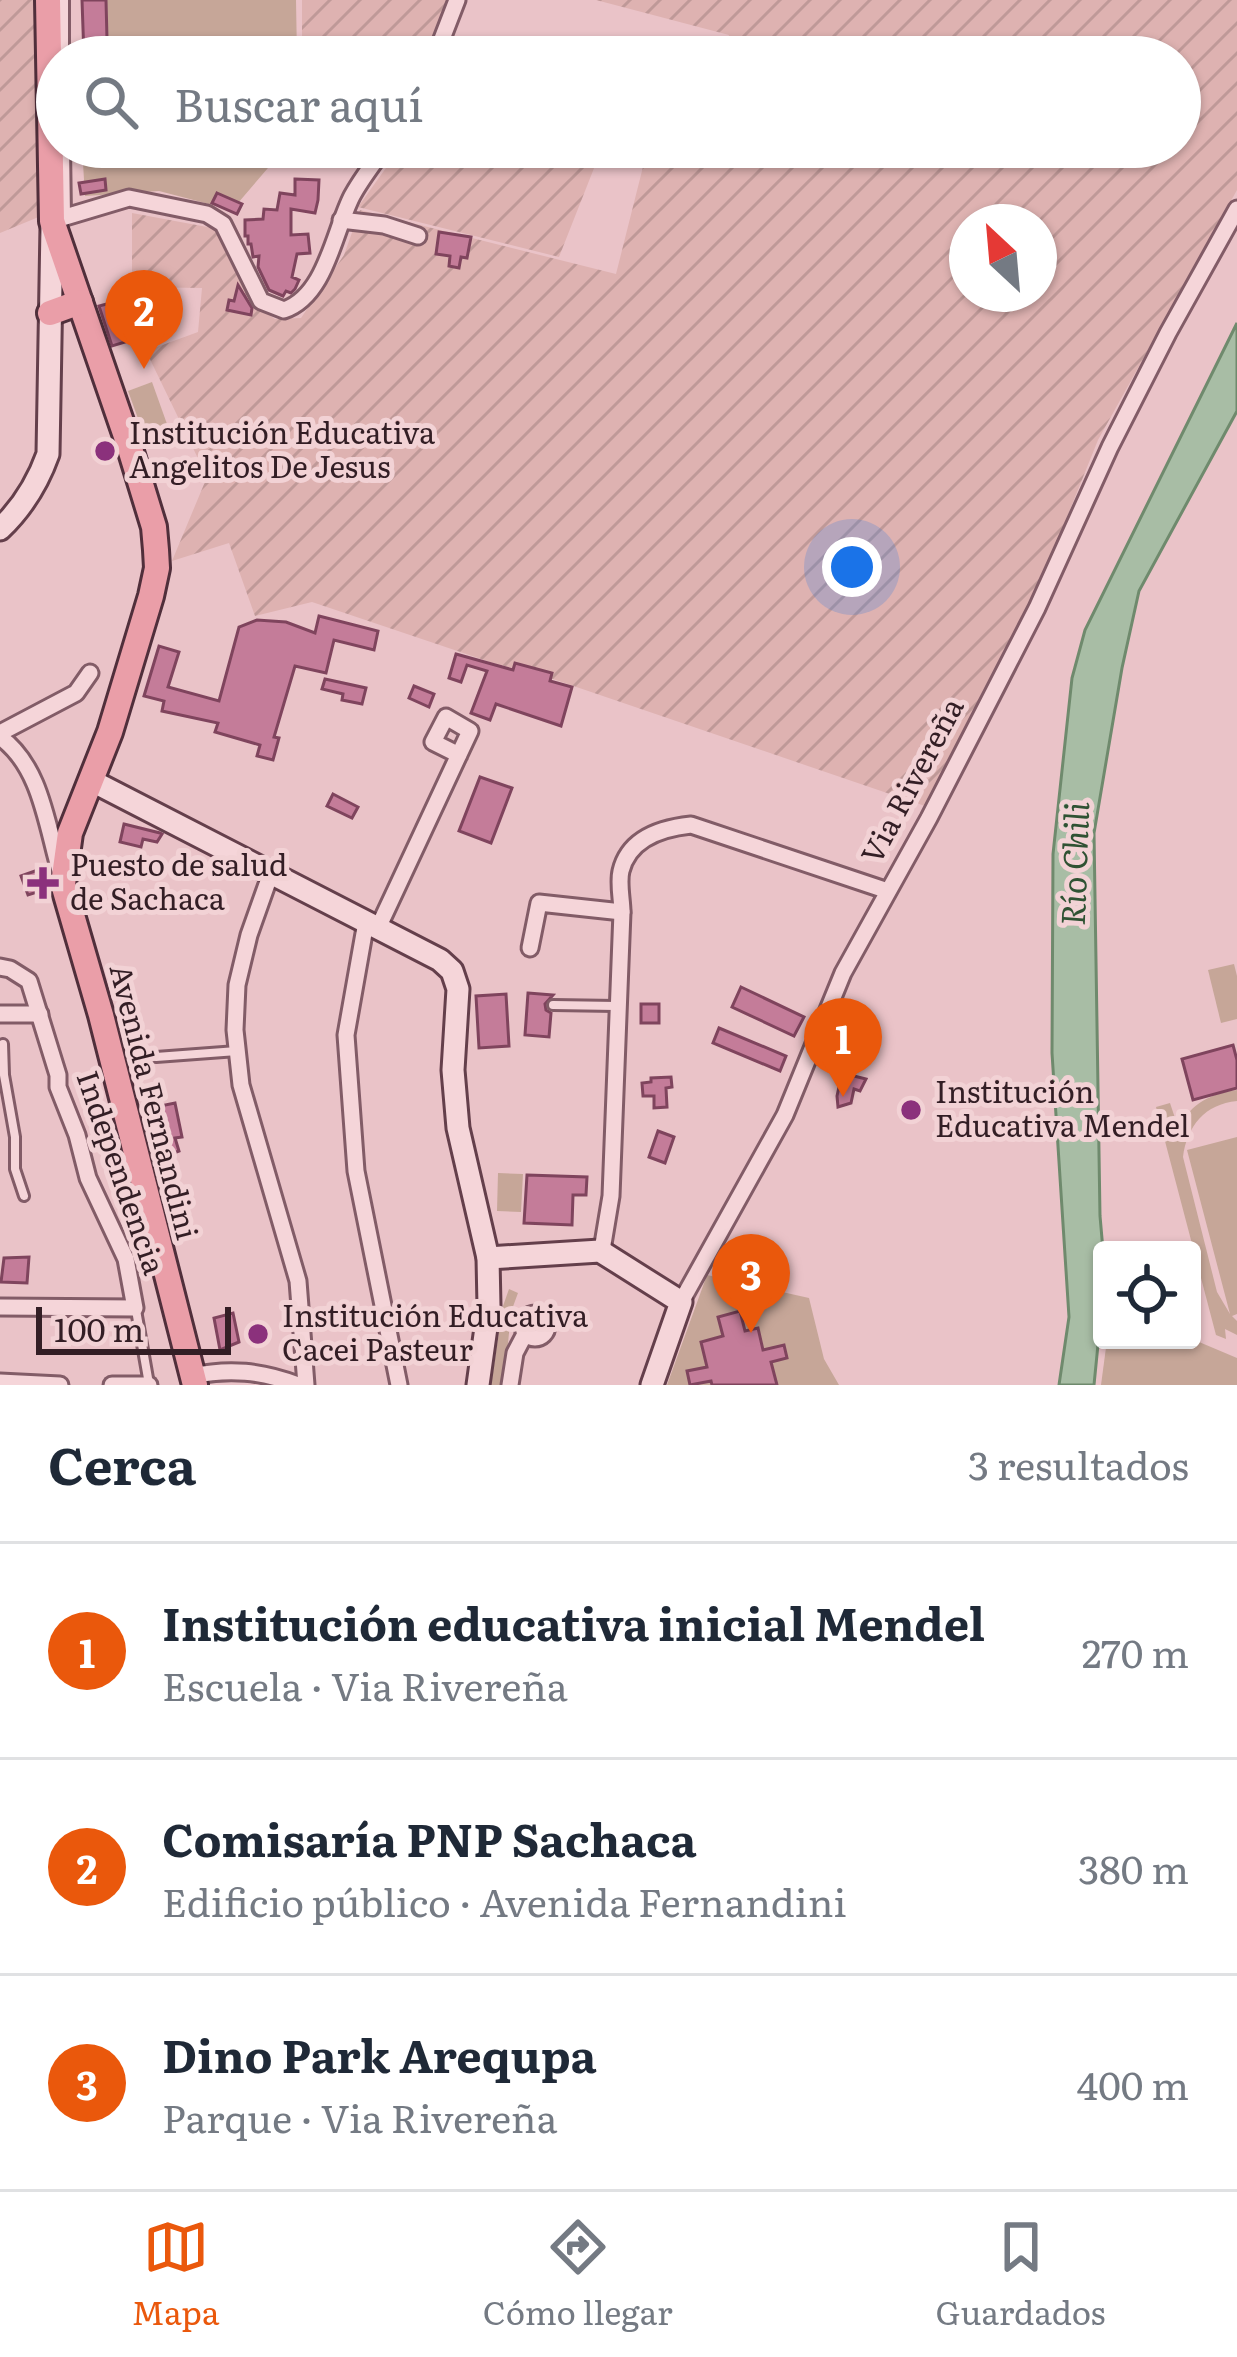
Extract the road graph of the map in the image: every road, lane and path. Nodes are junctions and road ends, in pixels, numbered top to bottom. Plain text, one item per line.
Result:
1 (48, 0) edge
2 (64, 0) edge
3 (457, 0) edge
4 (50, 36) edge
5 (64, 36) edge
6 (443, 36) edge
7 (56, 168) edge
8 (63, 168) edge
9 (371, 168) edge
10 (1237, 209) edge
11 (59, 219) junction
12 (341, 220) junction
13 (418, 236) dead end
14 (80, 302) junction
15 (50, 313) junction
16 (0, 529) edge
17 (90, 673) dead end
18 (0, 735) edge
19 (458, 755) dead end
20 (92, 781) junction
21 (271, 873) junction
22 (63, 884) junction
23 (888, 891) junction
24 (622, 912) junction
25 (372, 925) junction
26 (530, 948) dead end
27 (0, 968) edge
28 (554, 1005) dead end
29 (616, 1006) junction
30 (0, 1014) edge
31 (40, 1014) junction
32 (3, 1044) edge
33 (237, 1051) junction
34 (155, 1058) dead end
35 (24, 1196) dead end
36 (600, 1251) junction
37 (488, 1258) junction
38 (681, 1302) junction
39 (0, 1306) edge
40 (135, 1308) junction
41 (525, 1334) dead end
42 (193, 1380) edge
43 (0, 1382) edge
44 (60, 1385) edge
45 (112, 1385) edge
46 (149, 1385) edge
47 (302, 1385) edge
48 (399, 1385) edge
49 (478, 1385) edge
50 (510, 1385) edge
51 (652, 1385) edge

1 - 4 main road, Avenida Fernandini
2 - 5 lane
3 - 6 street
7 - 11 main road, Avenida Fernandini
8 - 11 lane
9 - 12 street
10 - 23 street, Via Rivereña
11 - 12 street
11 - 14 main road, Avenida Fernandini
11 - 15 street
12 - 13 street
14 - 15 main road
14 - 20 main road, Avenida Fernandini
15 - 16 street
17 - 18 street
18 - 22 street
19 - 25 street
20 - 21 street
20 - 22 main road, Avenida Fernandini
21 - 25 street
21 - 33 street
22 - 42 main road, Avenida Fernandini
23 - 24 street
23 - 38 street, Via Rivereña
24 - 26 street
24 - 29 street
25 - 37 street
25 - 48 street
27 - 31 street, Independencia
28 - 29 lane
29 - 36 street
30 - 31 street
31 - 40 street, Independencia
32 - 35 lane
33 - 34 lane
33 - 47 street
36 - 37 street
36 - 38 street
37 - 49 street
38 - 51 street, Via Rivereña
39 - 40 street
40 - 46 lane, Independencia
41 - 50 street
42 - 47 street
43 - 44 street
45 - 46 street

